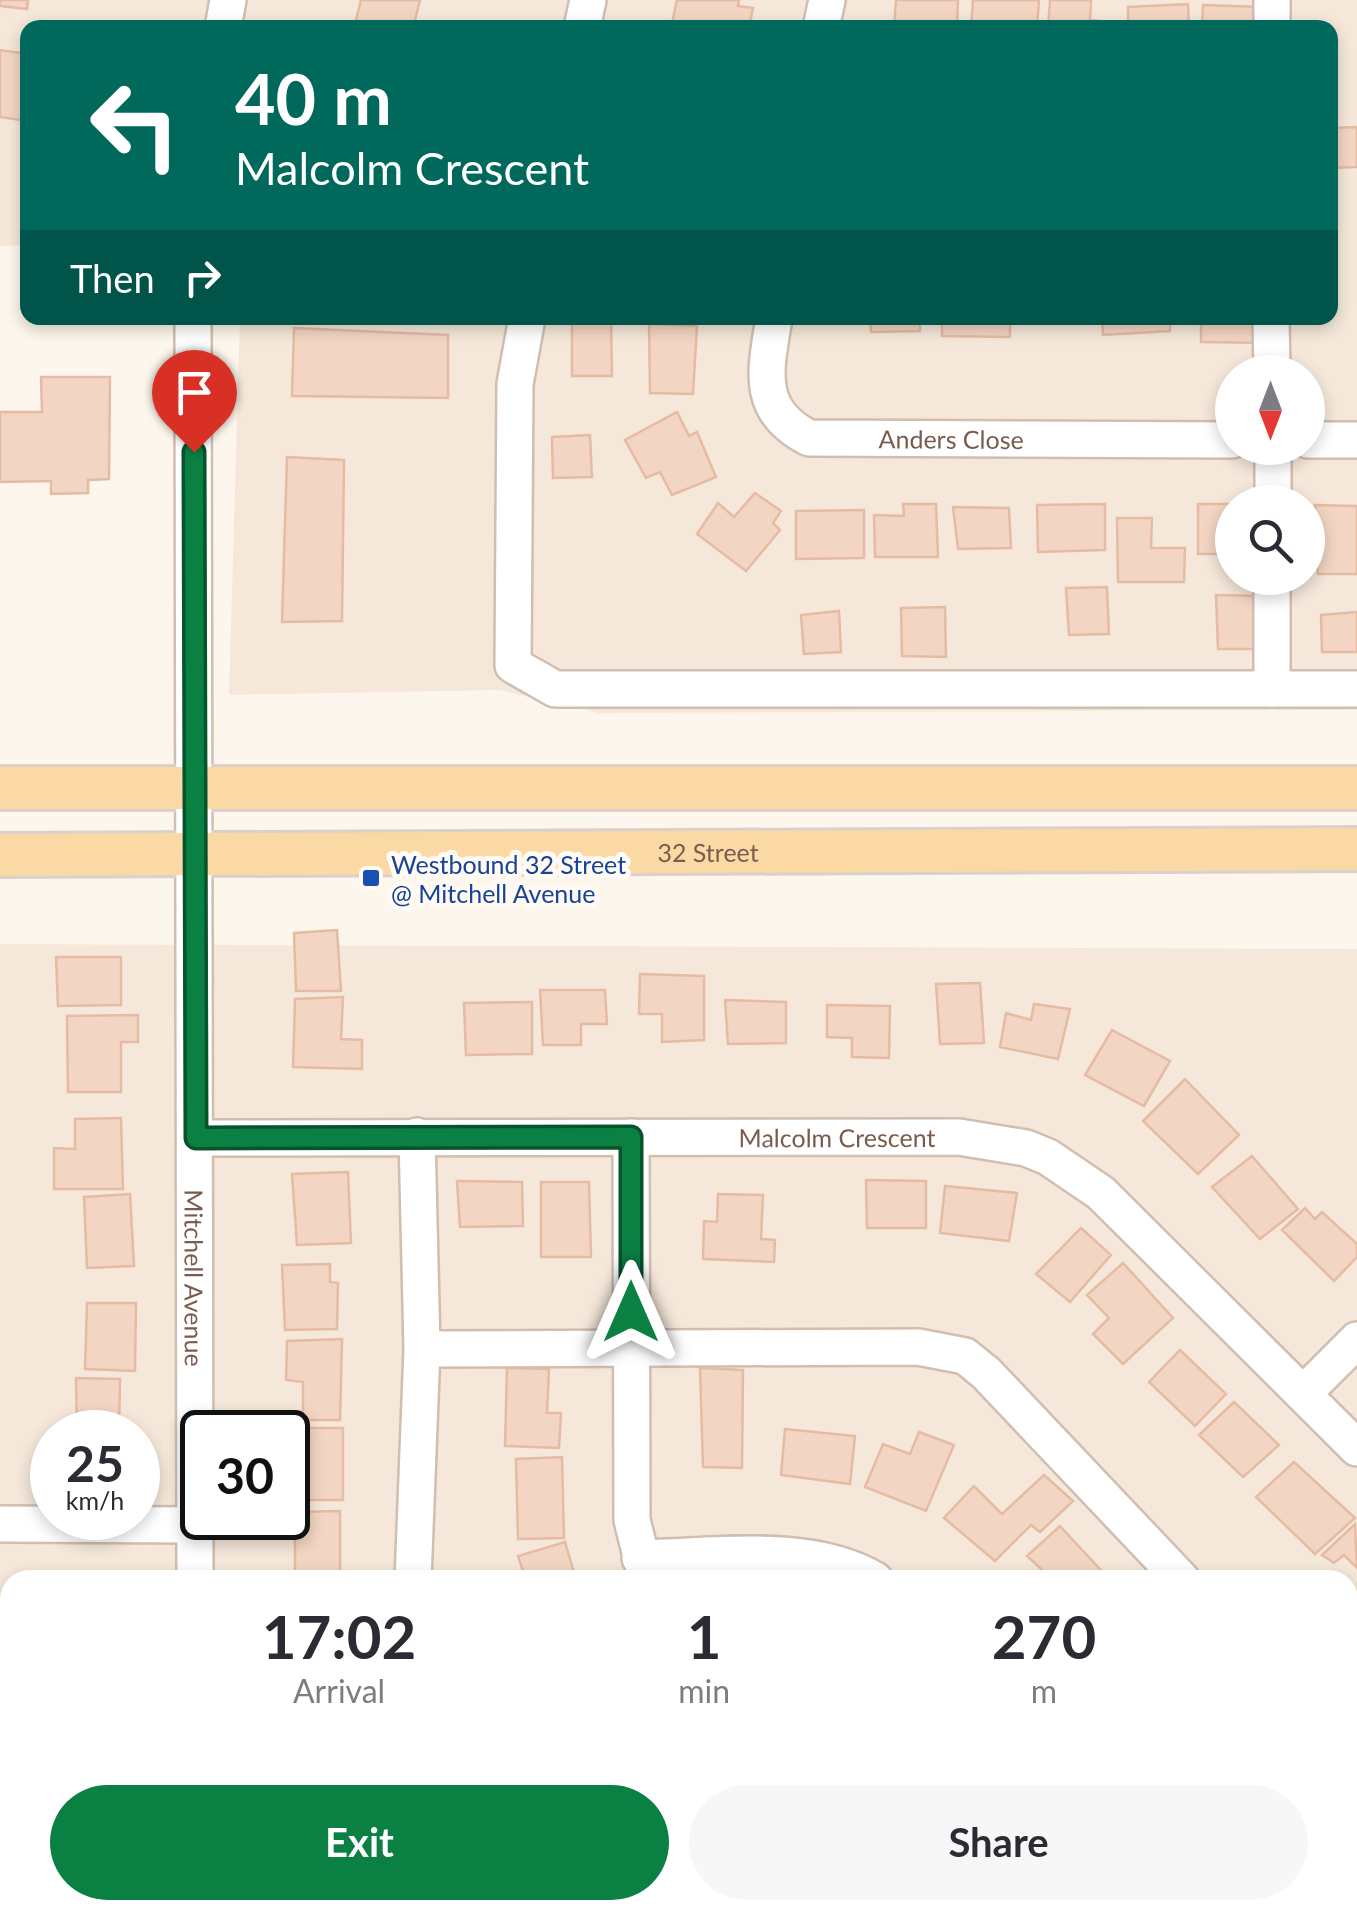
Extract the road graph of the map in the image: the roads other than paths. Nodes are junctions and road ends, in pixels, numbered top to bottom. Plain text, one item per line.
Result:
1 (193, 325) edge
2 (525, 325) edge
3 (774, 325) edge
4 (1271, 325) edge
5 (1272, 355) edge
6 (1215, 440) edge
7 (1325, 440) edge
8 (1357, 440) edge
9 (1272, 595) edge
10 (1272, 689) junction
11 (1357, 689) edge
12 (0, 788) edge
13 (194, 788) junction
14 (1357, 788) edge
15 (1357, 849) edge
16 (195, 854) junction
17 (0, 855) edge
18 (417, 1136) junction
19 (631, 1137) junction
20 (196, 1138) junction
21 (1357, 1340) edge
22 (631, 1348) junction
23 (422, 1349) junction
24 (1303, 1394) junction
25 (196, 1410) edge
26 (1357, 1448) edge
27 (0, 1524) edge
28 (180, 1525) edge
29 (195, 1540) edge
30 (644, 1569) edge
31 (194, 1570) edge
32 (413, 1570) edge
33 (851, 1570) edge
34 (1173, 1570) edge

1 - 13 street, Mitchell Avenue
2 - 10 street
3 - 6 street, Anders Close
4 - 5 street
7 - 8 street
9 - 10 street
10 - 11 street
12 - 13 main road
13 - 14 main road
13 - 16 street, Mitchell Avenue
15 - 16 main road, 32 Street
16 - 17 main road, 32 Street
16 - 20 street, Mitchell Avenue
18 - 19 street, Malcolm Crescent
18 - 20 street, Malcolm Crescent
18 - 23 street
19 - 22 street
19 - 24 street, Malcolm Crescent
20 - 25 street, Mitchell Avenue
21 - 24 street
22 - 23 street
22 - 30 street
22 - 34 street
23 - 32 street
24 - 26 street, Malcolm Crescent
27 - 28 street
29 - 31 street, Mitchell Avenue
30 - 33 street

